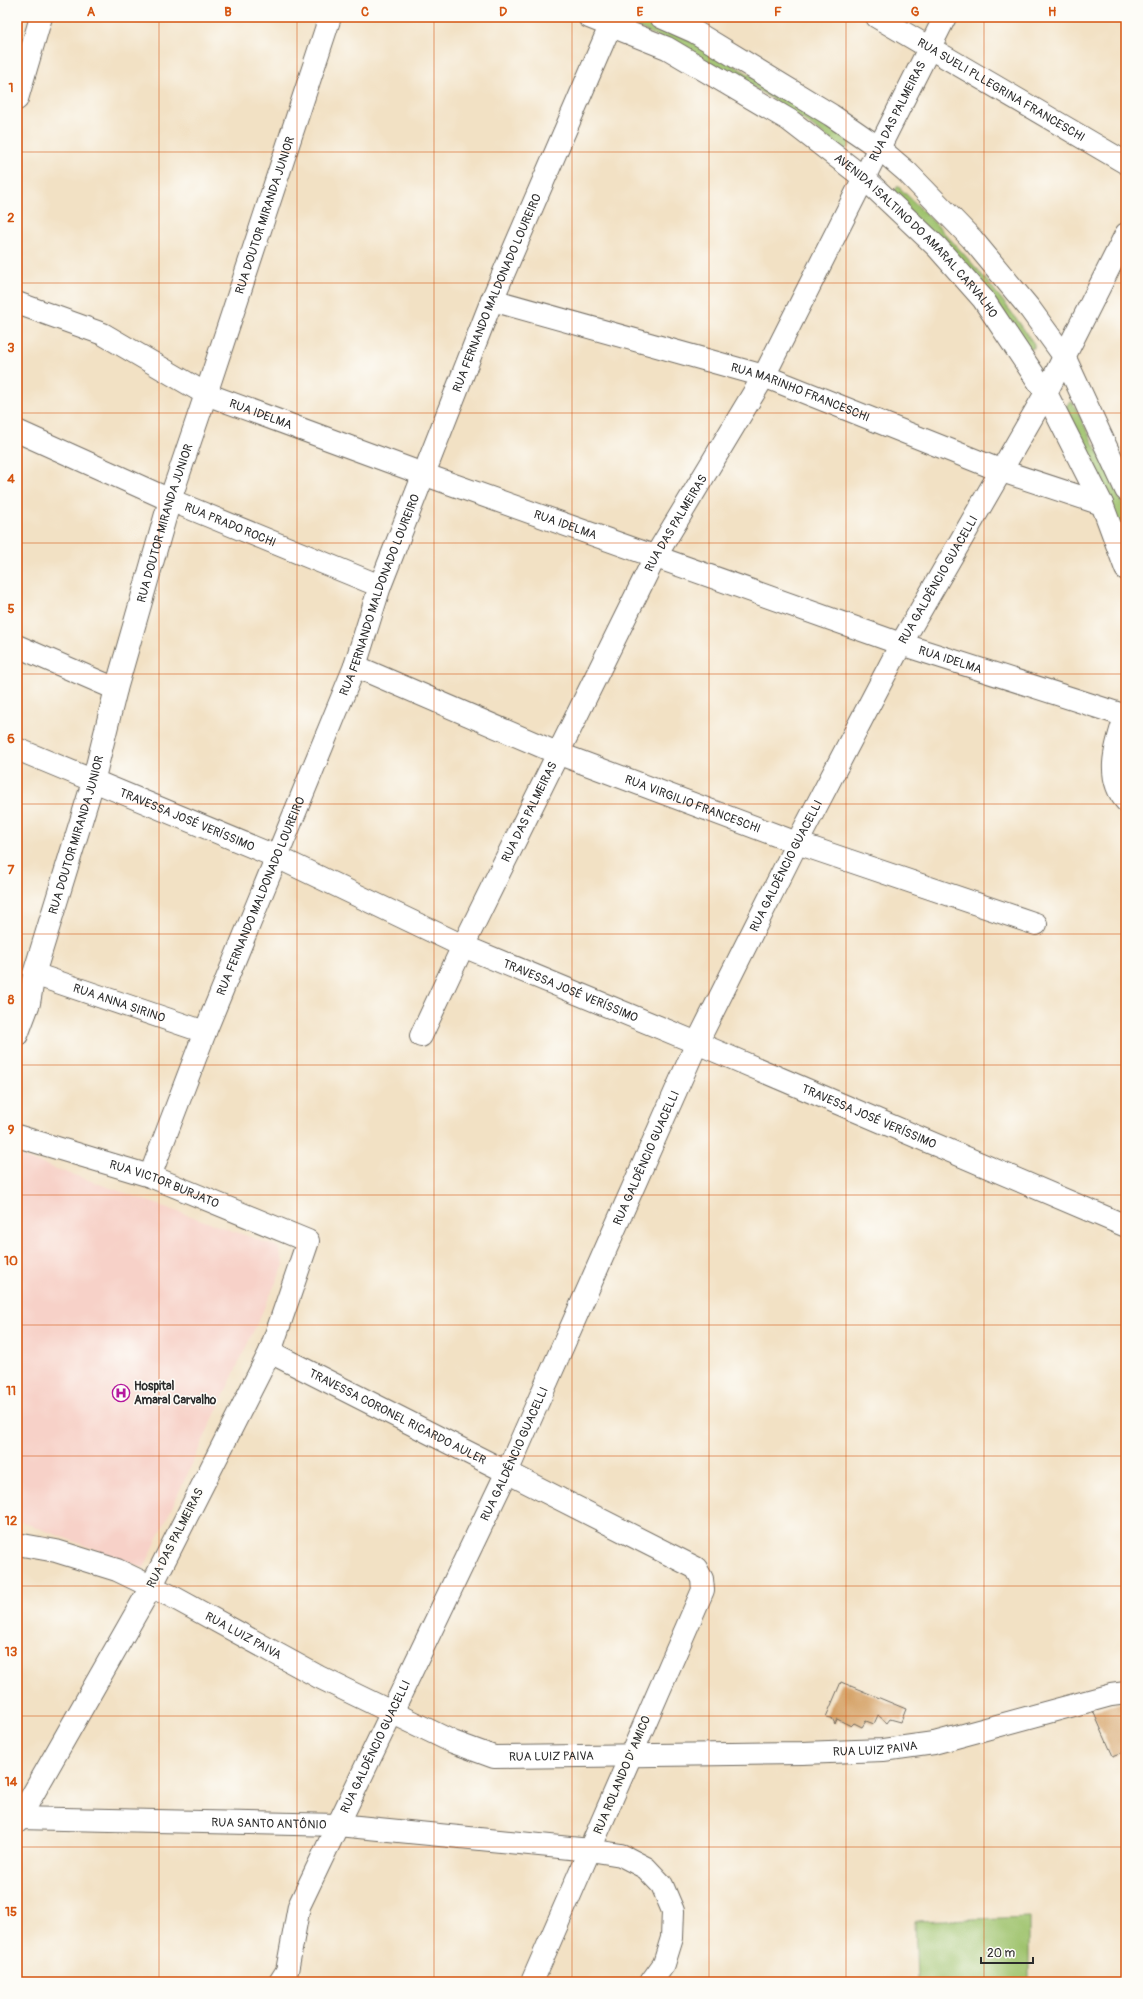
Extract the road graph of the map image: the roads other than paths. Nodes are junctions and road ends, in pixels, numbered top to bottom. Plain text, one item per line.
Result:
1 (41, 17) edge
2 (330, 17) edge
3 (589, 17) edge
4 (661, 17) edge
5 (877, 17) edge
6 (945, 17) edge
7 (612, 21) edge
8 (930, 47) junction
9 (17, 99) edge
10 (879, 148) junction
11 (1126, 163) edge
12 (864, 178) junction
13 (1126, 234) edge
14 (492, 300) junction
15 (17, 303) edge
16 (1064, 356) junction
17 (764, 376) junction
18 (1046, 393) junction
19 (206, 394) junction
20 (17, 431) edge
21 (1002, 471) junction
22 (423, 474) junction
23 (1126, 490) edge
24 (170, 500) junction
25 (1102, 504) junction
26 (655, 557) junction
27 (1126, 569) edge
28 (380, 586) junction
29 (901, 644) junction
30 (17, 646) edge
31 (355, 666) junction
32 (116, 689) junction
33 (1126, 715) edge
34 (17, 749) edge
35 (558, 753) junction
36 (93, 782) junction
37 (1126, 801) edge
38 (797, 843) junction
39 (277, 857) junction
40 (1036, 924) dead end
41 (463, 946) junction
42 (34, 974) junction
43 (23, 1001) edge
44 (205, 1032) junction
45 (17, 1036) edge
46 (421, 1036) dead end
47 (697, 1043) junction
48 (17, 1136) edge
49 (150, 1176) junction
50 (1126, 1226) edge
51 (308, 1241) joint
52 (270, 1352) junction
53 (507, 1472) junction
54 (17, 1544) edge
55 (696, 1568) joint
56 (151, 1587) junction
57 (1126, 1693) edge
58 (392, 1712) junction
59 (631, 1756) junction
60 (17, 1819) edge
61 (338, 1825) junction
62 (590, 1850) junction
63 (289, 1978) edge
64 (532, 1982) edge
65 (651, 1982) edge

1 - 9 street
2 - 19 street, RUA DOUTOR MIRANDA JUNIOR
3 - 7 street, AVENIDA ISALTINO DO AMARAL CARVALHO
4 - 10 street
5 - 8 street, RUA SUELI PLLEGRINA FRANCESCHI
6 - 8 street, RUA DAS PALMEIRAS
7 - 12 street, AVENIDA ISALTINO DO AMARAL CARVALHO
7 - 14 street, RUA FERNANDO MALDONADO LOUREIRO
8 - 10 street, RUA DAS PALMEIRAS
8 - 11 street, RUA SUELI PLLEGRINA FRANCESCHI
10 - 12 street, RUA DAS PALMEIRAS
10 - 16 street
12 - 17 street, RUA DAS PALMEIRAS
12 - 18 street, AVENIDA ISALTINO DO AMARAL CARVALHO
13 - 16 street, RUA GALDÊNCIO GUACELLI
14 - 17 street, RUA MARINHO FRANCESCHI
14 - 22 street, RUA FERNANDO MALDONADO LOUREIRO
15 - 19 street, RUA IDELMA
16 - 18 street, RUA GALDÊNCIO GUACELLI
16 - 23 street
17 - 21 street, RUA MARINHO FRANCESCHI
17 - 26 street, RUA DAS PALMEIRAS
18 - 21 street, RUA GALDÊNCIO GUACELLI
18 - 25 street, AVENIDA ISALTINO DO AMARAL CARVALHO
19 - 22 street, RUA IDELMA
19 - 24 street, RUA DOUTOR MIRANDA JUNIOR
20 - 24 street, RUA PRADO ROCHI
21 - 25 street, RUA MARINHO FRANCESCHI
21 - 29 street, RUA GALDÊNCIO GUACELLI
22 - 26 street, RUA IDELMA
22 - 28 street, RUA FERNANDO MALDONADO LOUREIRO
24 - 28 street, RUA PRADO ROCHI
24 - 32 street, RUA DOUTOR MIRANDA JUNIOR
25 - 27 street, AVENIDA ISALTINO DO AMARAL CARVALHO
26 - 29 street, RUA IDELMA
26 - 35 street, RUA DAS PALMEIRAS
28 - 31 street, RUA FERNANDO MALDONADO LOUREIRO
29 - 33 street, RUA IDELMA
29 - 38 street, RUA GALDÊNCIO GUACELLI
30 - 32 street
31 - 35 street, RUA VIRGILIO FRANCESCHI
31 - 39 street, RUA FERNANDO MALDONADO LOUREIRO
32 - 36 street, RUA DOUTOR MIRANDA JUNIOR
33 - 37 street
34 - 36 street, TRAVESSA JOSÉ VERÍSSIMO
35 - 38 street, RUA VIRGILIO FRANCESCHI
35 - 41 street, RUA DAS PALMEIRAS
36 - 39 street, TRAVESSA JOSÉ VERÍSSIMO
36 - 42 street, RUA DOUTOR MIRANDA JUNIOR
38 - 40 street, RUA VIRGILIO FRANCESCHI
38 - 47 street, RUA GALDÊNCIO GUACELLI
39 - 41 street, TRAVESSA JOSÉ VERÍSSIMO
39 - 44 street, RUA FERNANDO MALDONADO LOUREIRO
41 - 46 street, RUA DAS PALMEIRAS
41 - 47 street, TRAVESSA JOSÉ VERÍSSIMO
42 - 43 street, RUA DOUTOR MIRANDA JUNIOR
42 - 44 street, RUA ANNA SIRINO
43 - 45 street, RUA DOUTOR MIRANDA JUNIOR
44 - 49 street, RUA FERNANDO MALDONADO LOUREIRO
47 - 50 street, TRAVESSA JOSÉ VERÍSSIMO
47 - 53 street, RUA GALDÊNCIO GUACELLI
48 - 49 street, RUA VICTOR BURJATO
49 - 51 street, RUA VICTOR BURJATO
51 - 52 street, RUA DAS PALMEIRAS
52 - 53 street, TRAVESSA CORONEL RICARDO AULER
52 - 56 street, RUA DAS PALMEIRAS
53 - 55 street, TRAVESSA CORONEL RICARDO AULER
53 - 58 street, RUA GALDÊNCIO GUACELLI
54 - 56 street, RUA LUIZ PAIVA
55 - 59 street, RUA ROLANDO D' AMICO
56 - 58 street, RUA LUIZ PAIVA
56 - 60 street, RUA DAS PALMEIRAS
57 - 59 street, RUA LUIZ PAIVA
58 - 59 street, RUA LUIZ PAIVA
58 - 61 street, RUA GALDÊNCIO GUACELLI
59 - 62 street, RUA ROLANDO D' AMICO
60 - 61 street, RUA SANTO ANTÔNIO
61 - 62 street, RUA SANTO ANTÔNIO
61 - 63 street, RUA GALDÊNCIO GUACELLI
62 - 64 street, RUA ROLANDO D' AMICO
62 - 65 street, RUA SANTO ANTÔNIO

